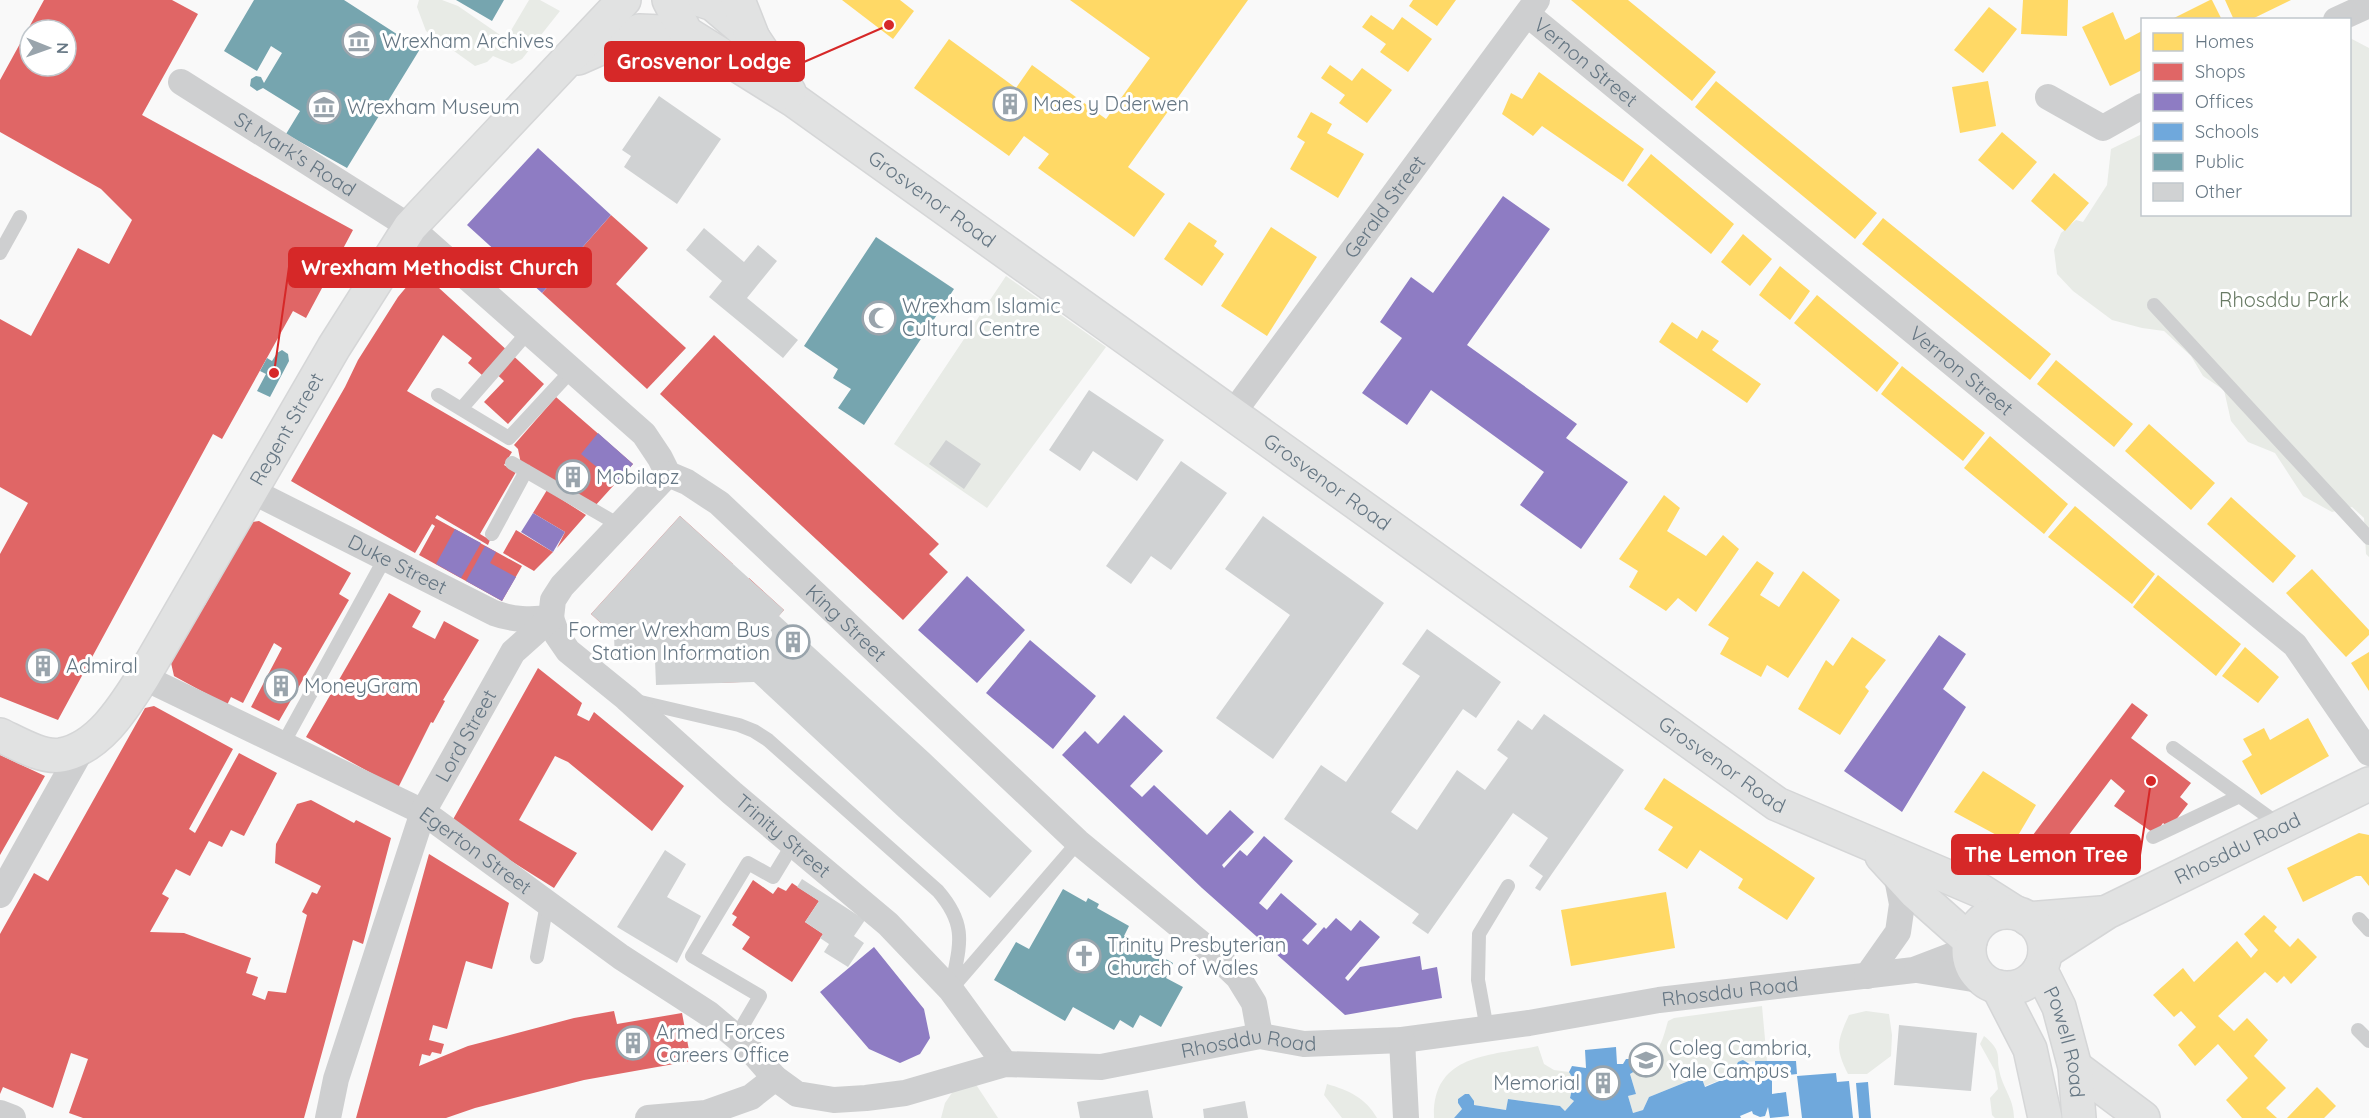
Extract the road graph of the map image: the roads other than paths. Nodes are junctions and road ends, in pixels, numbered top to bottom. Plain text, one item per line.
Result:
1 (669, 0) edge
2 (701, 0) edge
3 (738, 0) edge
4 (626, 3) edge
5 (2369, 5) edge
6 (1532, 7) edge
7 (2340, 18) edge
8 (686, 33) junction
9 (753, 38) junction
10 (563, 65) junction
11 (181, 82) dead end
12 (2048, 97) dead end
13 (795, 101) junction
14 (2141, 107) edge
15 (20, 217) dead end
16 (410, 227) junction
17 (0, 253) edge
18 (2154, 305) dead end
19 (529, 331) junction
20 (572, 370) junction
21 (438, 395) dead end
22 (461, 409) junction
23 (1233, 413) junction
24 (512, 463) dead end
25 (526, 471) junction
26 (668, 474) junction
27 (250, 490) junction
28 (620, 525) junction
29 (492, 534) dead end
30 (2369, 538) edge
31 (385, 558) junction
32 (550, 618) junction
33 (143, 677) junction
34 (626, 698) junction
35 (0, 735) edge
36 (283, 744) junction
37 (83, 747) junction
38 (2173, 748) dead end
39 (2369, 753) edge
40 (2369, 784) edge
41 (2240, 796) junction
42 (423, 812) junction
43 (2282, 827) junction
44 (2153, 837) dead end
45 (1078, 842) junction
46 (793, 844) junction
47 (1870, 844) junction
48 (1895, 868) junction
49 (1508, 886) dead end
50 (0, 895) edge
51 (547, 904) junction
52 (2107, 912) junction
53 (2021, 915) junction
54 (2359, 919) dead end
55 (2369, 930) edge
56 (1970, 945) junction
57 (537, 957) dead end
58 (2042, 961) junction
59 (1914, 970) junction
60 (1868, 976) junction
61 (1991, 984) junction
62 (951, 990) junction
63 (1487, 1029) junction
64 (2358, 1030) dead end
65 (736, 1036) junction
66 (1260, 1036) junction
67 (1402, 1040) junction
68 (2369, 1041) edge
69 (1005, 1064) junction
70 (2075, 1067) junction
71 (775, 1078) junction
72 (0, 1113) edge
73 (13, 1118) edge
74 (328, 1118) edge
75 (648, 1118) edge
76 (1406, 1118) edge
77 (2045, 1118) edge
78 (2079, 1118) edge
79 (2143, 1118) edge

1 - 8 main road
2 - 9 main road, Grosvenor Road
3 - 9 main road, Grosvenor Road
4 - 10 main road, Regent Street
5 - 7 street
6 - 23 street, Gerald Street
6 - 39 street, Vernon Street
8 - 10 main road, Grosvenor Road
8 - 13 main road, Grosvenor Road
9 - 13 main road, Grosvenor Road
10 - 16 main road, Regent Street
11 - 16 street, St Mark's Road
12 - 14 street
13 - 23 main road, Grosvenor Road
15 - 17 lane
16 - 19 street
16 - 27 main road, Regent Street
18 - 30 lane
19 - 20 street
19 - 22 lane
20 - 22 lane
20 - 26 street
21 - 22 lane
23 - 47 main road, Grosvenor Road
24 - 25 lane
25 - 28 lane
25 - 29 lane
26 - 28 street, Lord Street
26 - 45 street, King Street
27 - 31 street, Duke Street
27 - 33 main road, Regent Street
28 - 32 street, Lord Street
31 - 32 street, Duke Street
31 - 36 lane
32 - 34 street, Trinity Street
32 - 42 street, Lord Street
33 - 36 street, Egerton Street
33 - 37 main road, Regent Street
34 - 46 street, Trinity Street
34 - 62 lane
35 - 37 main road
36 - 42 street, Egerton Street
37 - 50 street, Regent Street
38 - 41 lane
40 - 43 main road, Rhosddu Road
41 - 43 lane
41 - 44 lane
42 - 51 street, Egerton Street
42 - 74 street, Lord Street
43 - 52 main road, Rhosddu Road
45 - 62 lane
45 - 66 street, King Street
46 - 62 street, Trinity Street
46 - 65 lane
47 - 48 main road, Grosvenor Road
47 - 53 main road, Grosvenor Road
48 - 56 main road, Grosvenor Road
48 - 60 street
49 - 63 lane
51 - 57 lane
51 - 65 street, Egerton Street
52 - 53 main road, Rhosddu Road
52 - 58 main road, Rhosddu Road
53 - 56 main road, Rhosddu Road
53 - 58 main road
54 - 55 lane
56 - 59 street, Rhosddu Road
56 - 61 main road
58 - 61 main road, Rhosddu Road
58 - 70 main road, Powell Road
59 - 60 street, Rhosddu Road
59 - 61 street, Rhosddu Road
60 - 63 street, Rhosddu Road
61 - 77 main road, Powell Road
62 - 69 street, Trinity Street
63 - 67 street, Rhosddu Road
64 - 68 lane
65 - 71 street, Egerton Street
66 - 67 street, Rhosddu Road
66 - 69 street, Rhosddu Road
67 - 76 street
69 - 71 street, Rhosddu Road
70 - 78 main road, Powell Road
70 - 79 main road
71 - 75 street
72 - 73 street

